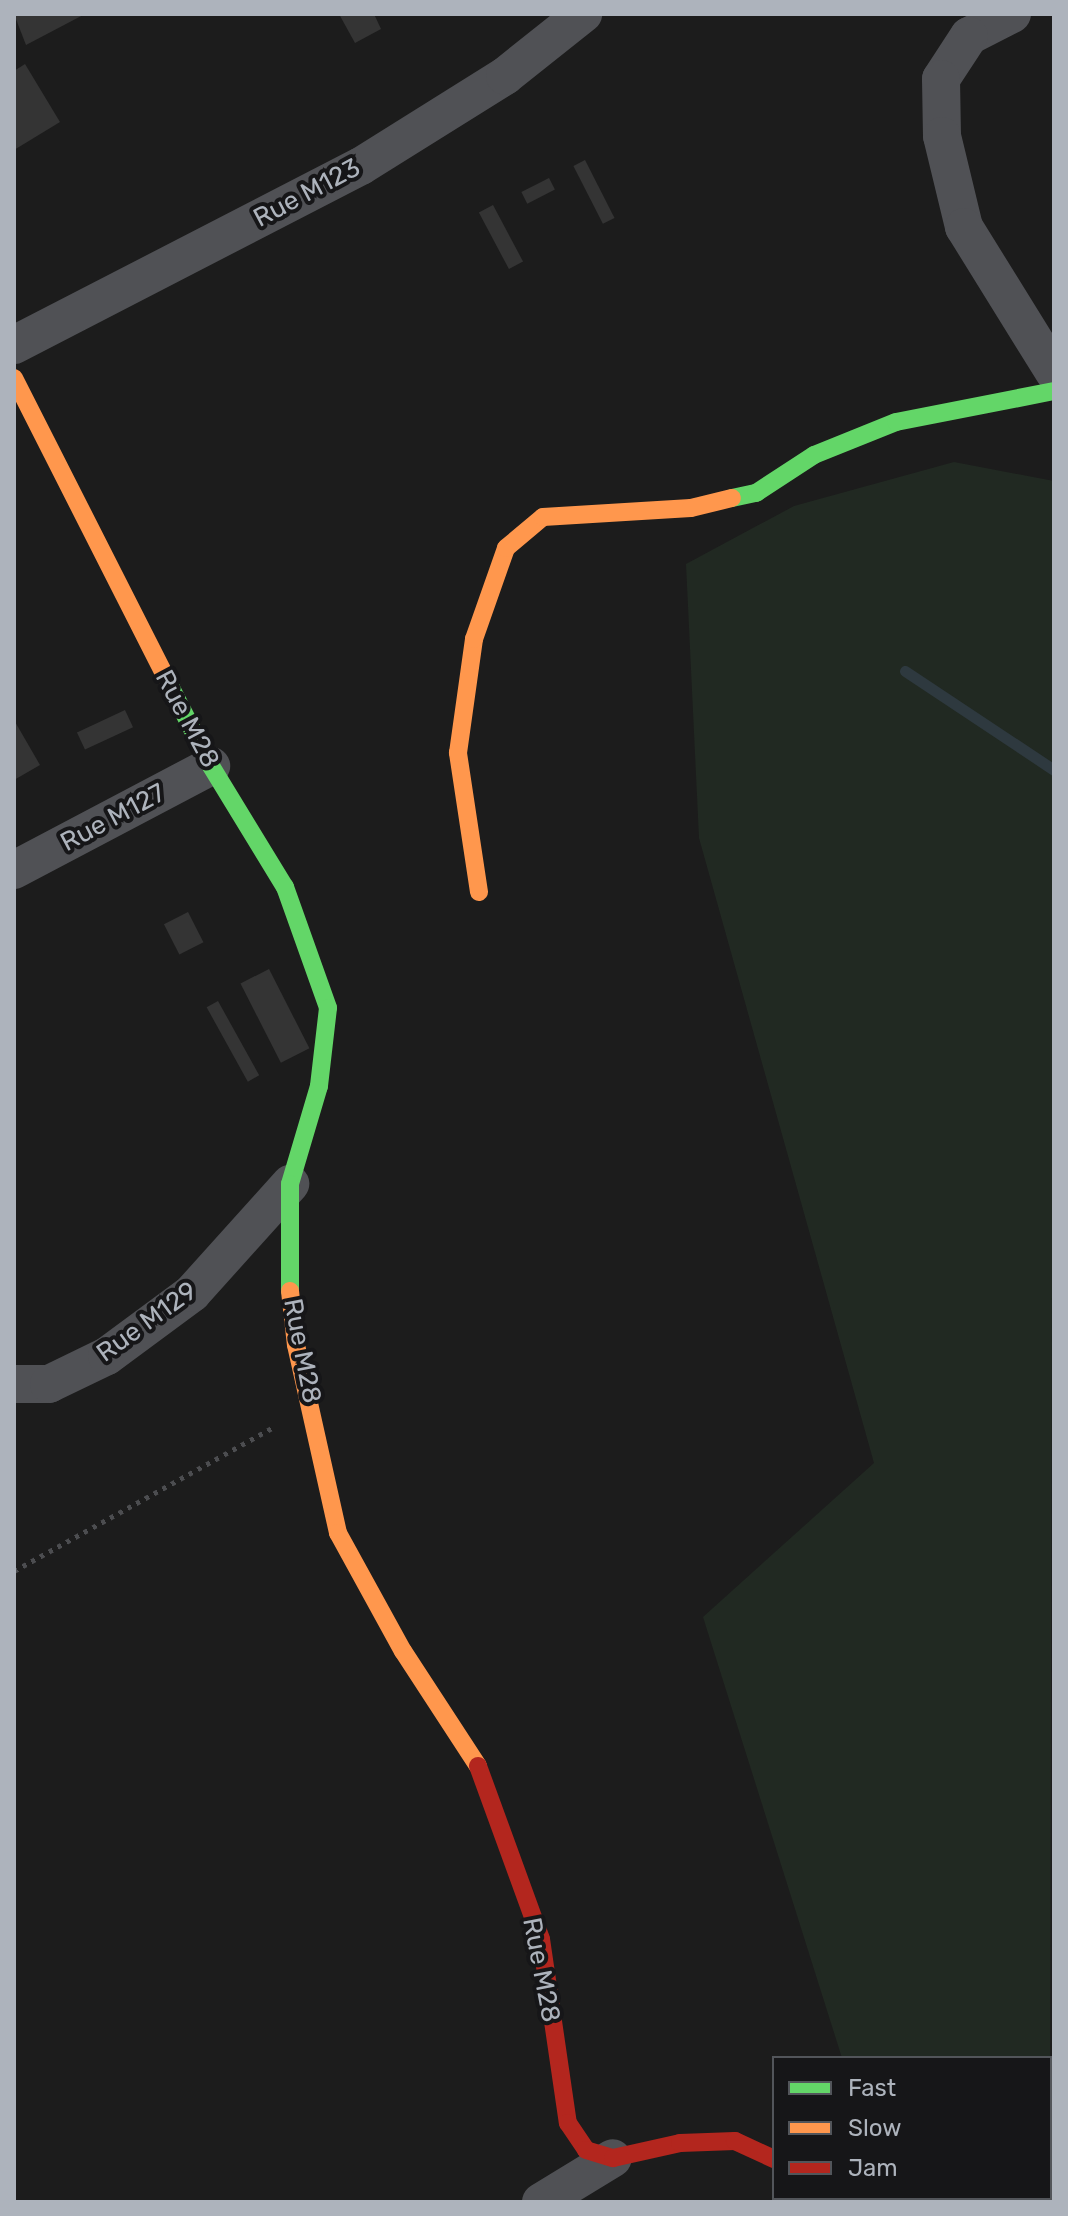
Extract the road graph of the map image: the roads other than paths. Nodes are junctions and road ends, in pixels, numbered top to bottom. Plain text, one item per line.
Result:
1 (583, 14) edge
2 (1012, 14) edge
3 (14, 345) edge
4 (1054, 372) edge
5 (14, 378) edge
6 (1054, 391) edge
7 (211, 766) junction
8 (14, 870) edge
9 (479, 892) dead end
10 (290, 1184) junction
11 (14, 1384) edge
12 (613, 2158) junction
13 (772, 2158) edge
14 (541, 2202) edge

1 - 3 street, Rue M123
2 - 4 street
5 - 7 street, Rue M28
6 - 9 street
7 - 8 street, Rue M127
7 - 10 street, Rue M28
10 - 11 street, Rue M129
10 - 12 street, Rue M28
12 - 13 street
12 - 14 street

